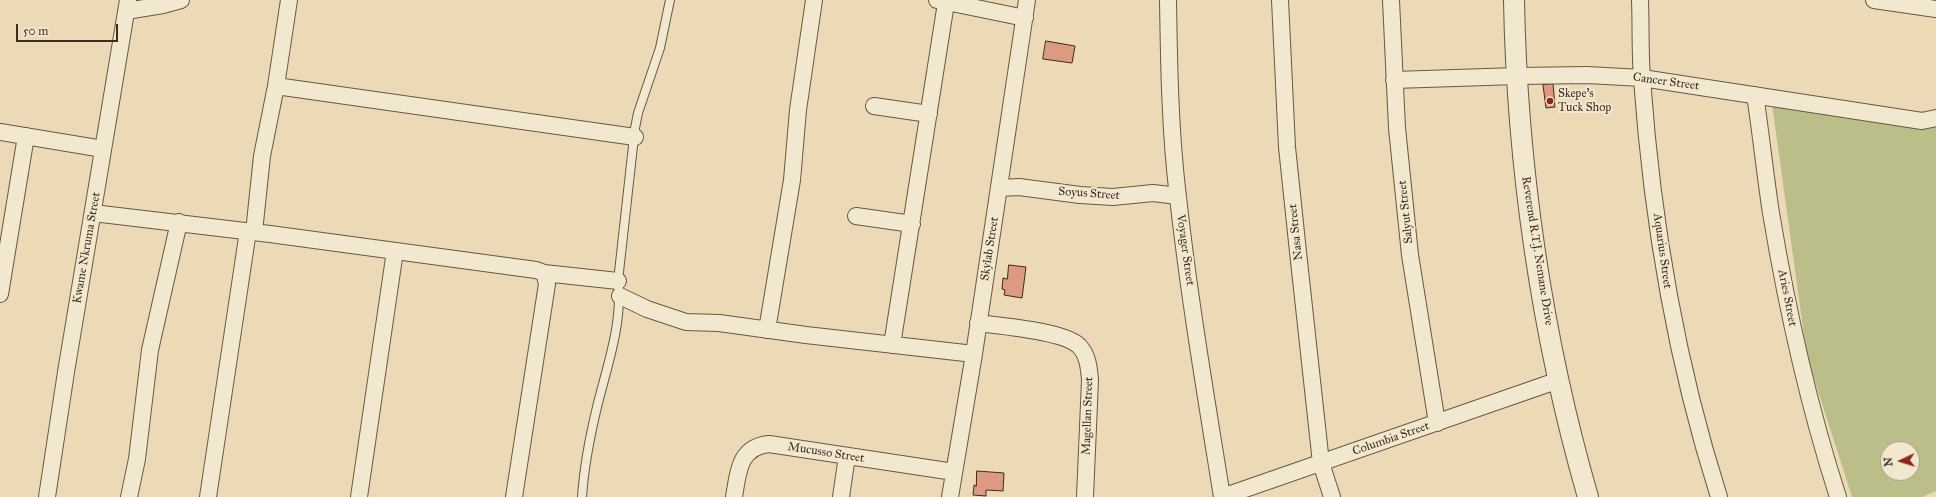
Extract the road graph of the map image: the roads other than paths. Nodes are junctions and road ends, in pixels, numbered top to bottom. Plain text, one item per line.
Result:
1 (181, 0) edge
2 (289, 0) edge
3 (670, 0) edge
4 (814, 0) edge
5 (1027, 0) edge
6 (1168, 0) edge
7 (1280, 0) edge
8 (1392, 0) edge
9 (1514, 0) edge
10 (1640, 0) edge
11 (1874, 0) edge
12 (941, 1) edge
13 (127, 5) edge
14 (1936, 9) edge
15 (1025, 18) junction
16 (1517, 76) junction
17 (1642, 78) junction
18 (1394, 80) junction
19 (276, 86) junction
20 (1755, 95) junction
21 (874, 106) dead end
22 (929, 114) junction
23 (1936, 118) edge
24 (0, 132) edge
25 (26, 136) junction
26 (634, 137) junction
27 (103, 149) junction
28 (1000, 188) junction
29 (1178, 196) junction
30 (94, 213) junction
31 (856, 216) dead end
32 (179, 222) junction
33 (912, 224) junction
34 (5, 230) edge
35 (251, 232) junction
36 (395, 251) junction
37 (544, 273) junction
38 (619, 289) junction
39 (0, 294) edge
40 (978, 323) junction
41 (767, 330) junction
42 (892, 345) junction
43 (974, 354) junction
44 (1559, 380) junction
45 (1437, 423) junction
46 (847, 456) junction
47 (1321, 463) junction
48 (954, 472) junction
49 (47, 497) edge
50 (129, 497) edge
51 (208, 497) edge
52 (359, 497) edge
53 (514, 497) edge
54 (582, 497) edge
55 (734, 497) edge
56 (841, 497) edge
57 (950, 497) edge
58 (1085, 497) edge
59 (1222, 497) edge
60 (1332, 497) edge
61 (1588, 497) edge
62 (1718, 497) edge
63 (1838, 497) edge

1 - 13 street
2 - 19 street
3 - 26 lane
4 - 41 street
5 - 15 street, Skylab Street
6 - 29 street, Voyager Street
7 - 47 street, Nasa Street
8 - 18 street, Salyut Street
9 - 16 street, Reverend R.T.J. Nemane Drive
10 - 17 street, Aquarius Street
11 - 14 street
12 - 15 street
12 - 22 street
13 - 27 street, Kwame Nkruma Street
15 - 28 street, Skylab Street
16 - 17 street, Cancer Street
16 - 18 street, Cancer Street
16 - 44 street, Reverend R.T.J. Nemane Drive
17 - 20 street, Cancer Street
17 - 62 street, Aquarius Street
18 - 45 street, Salyut Street
19 - 26 street
19 - 35 street
20 - 23 street, Cancer Street
20 - 63 street, Aries Street
21 - 22 street
22 - 33 street
24 - 25 street
25 - 27 street
25 - 34 street
26 - 38 lane
27 - 30 street, Kwame Nkruma Street
28 - 29 street, Soyus Street
28 - 40 street, Skylab Street
29 - 59 street, Voyager Street
30 - 32 street
30 - 49 street, Kwame Nkruma Street
31 - 33 street
32 - 35 street
32 - 50 street
33 - 42 street
34 - 39 street
35 - 36 street
35 - 51 street
36 - 37 street
36 - 52 street
37 - 38 street
37 - 53 street
38 - 41 street
38 - 54 lane
40 - 43 street, Skylab Street
40 - 58 street, Magellan Street
41 - 42 street
42 - 43 street
43 - 48 street, Skylab Street
44 - 45 street, Columbia Street
44 - 61 street, Reverend R.T.J. Nemane Drive
45 - 47 street, Columbia Street
46 - 48 street, Mucusso Street
46 - 55 street, Mucusso Street
46 - 56 street
47 - 59 street, Columbia Street
47 - 60 street, Nasa Street
48 - 57 street, Skylab Street

